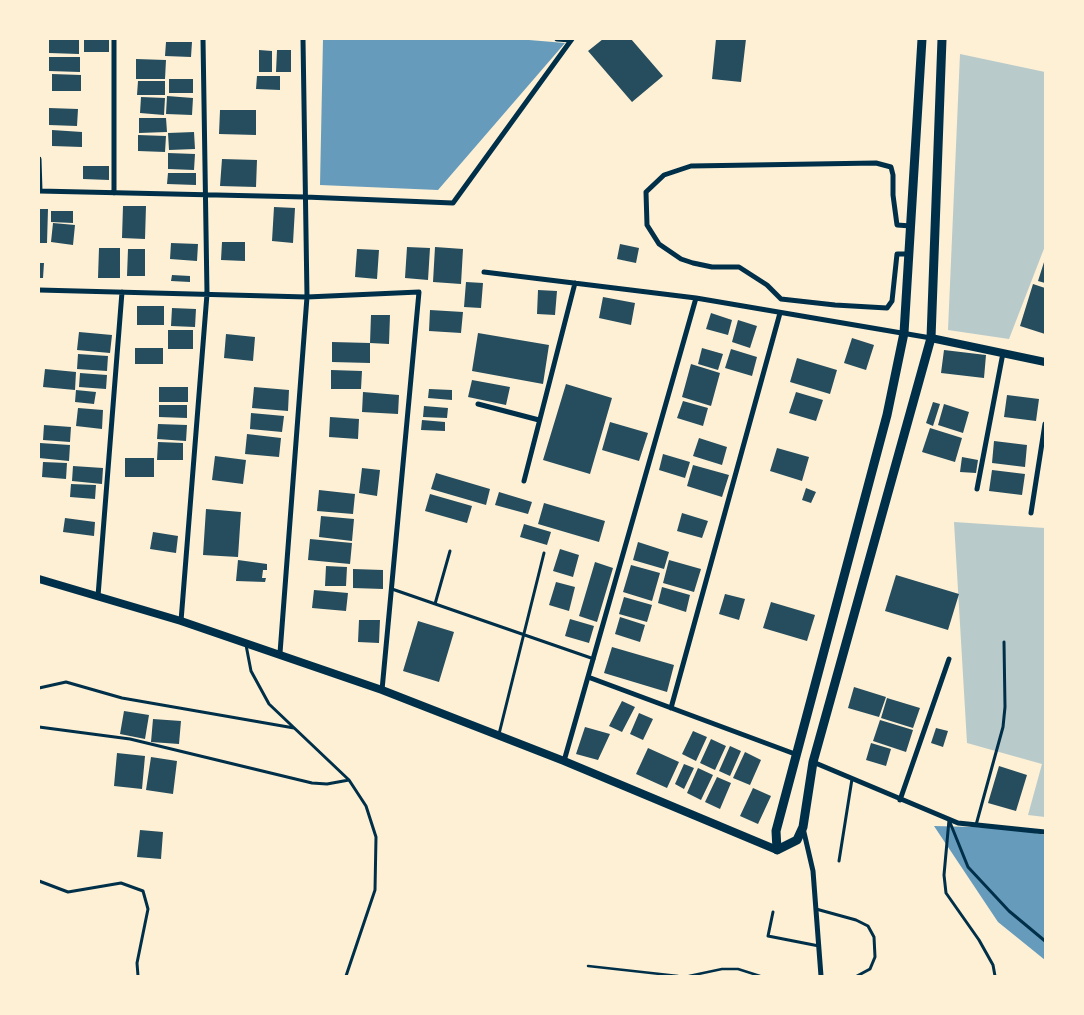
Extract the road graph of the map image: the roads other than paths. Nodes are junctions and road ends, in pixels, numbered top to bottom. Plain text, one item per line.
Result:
1 (114, 39) edge
2 (203, 39) edge
3 (303, 39) edge
4 (557, 39) edge
5 (572, 39) edge
6 (922, 39) edge
7 (942, 39) edge
8 (39, 160) edge
9 (39, 191) edge
10 (114, 193) junction
11 (206, 196) junction
12 (305, 197) junction
13 (911, 226) junction
14 (909, 254) junction
15 (484, 272) dead end
16 (575, 283) junction
17 (39, 290) edge
18 (122, 292) junction
19 (207, 294) junction
20 (307, 297) junction
21 (696, 298) junction
22 (780, 313) junction
23 (904, 333) junction
24 (931, 338) junction
25 (1002, 353) junction
26 (1045, 362) edge
27 (478, 404) dead end
28 (539, 420) junction
29 (1045, 424) edge
30 (524, 481) dead end
31 (977, 489) dead end
32 (1031, 513) dead end
33 (450, 551) dead end
34 (544, 553) dead end
35 (39, 579) edge
36 (391, 589) junction
37 (98, 596) junction
38 (435, 604) junction
39 (181, 621) junction
40 (524, 634) junction
41 (246, 642) junction
42 (1004, 642) dead end
43 (280, 653) junction
44 (594, 659) junction
45 (950, 659) dead end
46 (588, 677) junction
47 (39, 688) edge
48 (382, 690) junction
49 (671, 708) junction
50 (39, 727) edge
51 (294, 728) junction
52 (499, 736) junction
53 (795, 754) junction
54 (564, 761) junction
55 (813, 762) junction
56 (852, 779) junction
57 (349, 780) junction
58 (900, 800) junction
59 (949, 820) junction
60 (976, 825) junction
61 (803, 827) junction
62 (1045, 832) edge
63 (777, 850) junction
64 (840, 861) dead end
65 (39, 881) edge
66 (816, 909) junction
67 (773, 912) dead end
68 (1045, 941) edge
69 (818, 946) junction
70 (138, 976) edge
71 (346, 976) edge
72 (821, 976) edge
73 (857, 976) edge
74 (995, 976) edge

1 - 10 street
2 - 11 street
3 - 12 street
4 - 5 street
5 - 12 street
6 - 13 main road
7 - 24 main road
8 - 9 street
9 - 10 street
10 - 11 street
11 - 12 street
11 - 19 street
12 - 20 street
13 - 14 main road
13 - 14 street
14 - 23 main road
15 - 16 street
16 - 21 street
16 - 28 street
17 - 18 street
18 - 19 street
18 - 37 street
19 - 20 street
19 - 39 street
20 - 36 street
20 - 43 street
21 - 22 street
21 - 44 street
22 - 23 street
22 - 49 street
23 - 24 street
23 - 53 main road
24 - 25 street
24 - 55 main road
25 - 26 street
25 - 31 street
27 - 28 street
28 - 30 street
29 - 32 street
33 - 38 lane
34 - 40 lane
35 - 37 street
36 - 38 lane
36 - 48 street
37 - 39 street
38 - 40 lane
39 - 41 street
40 - 44 lane
40 - 52 lane
41 - 43 street
41 - 51 lane
42 - 60 lane
43 - 48 street
44 - 46 street
45 - 58 street
46 - 49 street
46 - 54 street
47 - 51 lane
48 - 52 street
49 - 53 street
50 - 57 lane
51 - 57 lane
52 - 54 street
53 - 63 main road
54 - 63 street
55 - 56 street
55 - 61 main road
56 - 58 street
56 - 64 lane
57 - 71 lane
58 - 59 street
59 - 60 street
59 - 68 lane
59 - 74 lane
60 - 62 street
61 - 63 main road
61 - 66 street
65 - 70 lane
66 - 69 street
66 - 73 lane
67 - 69 lane
69 - 72 street

